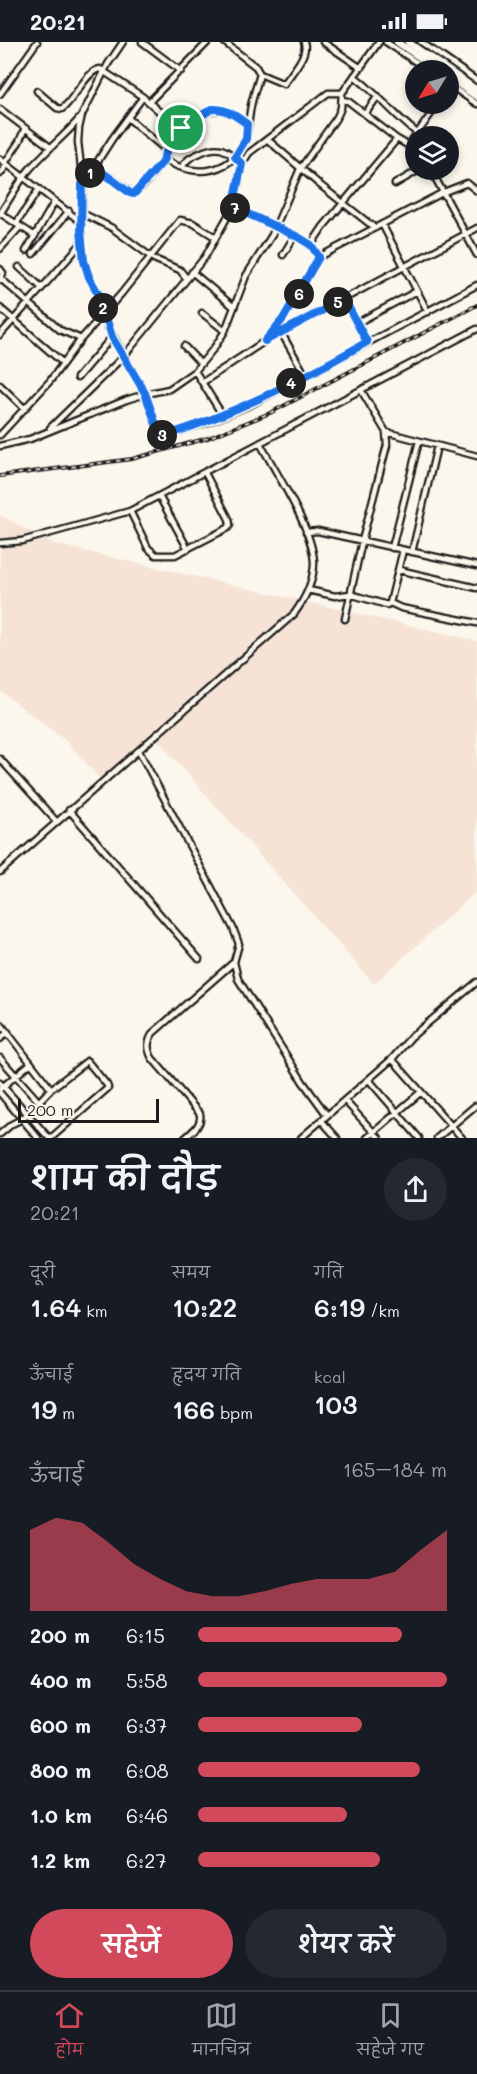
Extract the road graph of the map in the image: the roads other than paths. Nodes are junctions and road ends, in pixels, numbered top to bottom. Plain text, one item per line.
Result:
1 (37, 42) edge
2 (123, 42) edge
3 (142, 42) edge
4 (208, 42) edge
5 (224, 42) edge
6 (323, 42) edge
7 (379, 42) edge
8 (386, 42) edge
9 (397, 42) edge
10 (408, 42) edge
11 (421, 42) edge
12 (433, 42) edge
13 (306, 43) edge
14 (429, 47) junction
15 (413, 60) edge
16 (423, 60) edge
17 (361, 68) junction
18 (181, 70) junction
19 (106, 71) junction
20 (260, 74) junction
21 (354, 76) junction
22 (477, 81) edge
23 (459, 85) edge
24 (477, 90) edge
25 (37, 91) dead end
26 (459, 92) edge
27 (342, 93) junction
28 (0, 94) edge
29 (378, 96) junction
30 (143, 97) junction
31 (477, 97) edge
32 (342, 100) junction
33 (149, 102) junction
34 (477, 104) edge
35 (0, 109) edge
36 (365, 114) junction
37 (82, 115) junction
38 (128, 118) junction
39 (247, 124) junction
40 (408, 126) edge
41 (25, 128) junction
42 (179, 129) junction
43 (397, 139) junction
44 (268, 140) junction
45 (405, 144) edge
46 (50, 147) junction
47 (166, 150) junction
48 (235, 157) junction
49 (165, 159) junction
50 (4, 162) edge
51 (242, 164) junction
52 (94, 166) junction
53 (182, 168) junction
54 (300, 169) junction
55 (0, 174) edge
56 (24, 178) junction
57 (405, 178) edge
58 (437, 180) edge
59 (82, 184) junction
60 (395, 184) dead end
61 (39, 189) junction
62 (477, 191) edge
63 (444, 192) junction
64 (55, 201) junction
65 (343, 203) junction
66 (233, 207) junction
67 (69, 211) junction
68 (82, 213) junction
69 (0, 214) edge
70 (81, 222) junction
71 (382, 224) junction
72 (18, 225) junction
73 (276, 227) junction
74 (375, 228) junction
75 (477, 228) edge
76 (466, 234) junction
77 (35, 236) junction
78 (295, 236) junction
79 (215, 237) junction
80 (81, 244) junction
81 (311, 245) junction
82 (0, 249) edge
83 (26, 251) dead end
84 (33, 254) dead end
85 (283, 255) dead end
86 (477, 255) edge
87 (152, 257) junction
88 (319, 257) junction
89 (404, 266) junction
90 (19, 267) dead end
91 (0, 269) edge
92 (192, 272) junction
93 (0, 279) edge
94 (187, 279) junction
95 (477, 285) edge
96 (42, 288) junction
97 (417, 291) junction
98 (344, 299) junction
99 (28, 303) junction
100 (234, 307) junction
101 (0, 308) edge
102 (428, 312) junction
103 (105, 313) junction
104 (202, 313) dead end
105 (14, 320) junction
106 (357, 323) junction
107 (477, 329) edge
108 (225, 331) junction
109 (282, 334) junction
110 (0, 335) edge
111 (112, 337) junction
112 (81, 339) junction
113 (265, 341) junction
114 (367, 342) junction
115 (184, 346) dead end
116 (124, 356) junction
117 (63, 363) junction
118 (201, 364) junction
119 (195, 371) junction
120 (306, 376) junction
121 (77, 378) dead end
122 (203, 382) junction
123 (0, 386) edge
124 (362, 390) junction
125 (145, 393) junction
126 (25, 409) junction
127 (223, 416) junction
128 (46, 432) junction
129 (386, 432) junction
130 (0, 435) edge
131 (419, 441) junction
132 (260, 443) junction
133 (0, 446) edge
134 (437, 446) junction
135 (477, 456) edge
136 (205, 473) junction
137 (159, 496) junction
138 (130, 512) junction
139 (306, 532) junction
140 (362, 541) junction
141 (0, 543) edge
142 (392, 548) junction
143 (188, 549) junction
144 (403, 550) junction
145 (412, 552) junction
146 (477, 566) edge
147 (399, 570) junction
148 (477, 588) edge
149 (308, 590) junction
150 (350, 594) junction
151 (390, 603) junction
152 (345, 619) dead end
153 (477, 623) edge
154 (139, 751) junction
155 (0, 759) edge
156 (69, 810) junction
157 (56, 821) junction
158 (0, 872) edge
159 (199, 959) dead end
160 (234, 962) junction
161 (477, 982) edge
162 (0, 1023) edge
163 (8, 1032) junction
164 (0, 1039) edge
165 (0, 1058) edge
166 (392, 1059) junction
167 (31, 1063) junction
168 (16, 1076) junction
169 (369, 1080) junction
170 (1, 1088) edge
171 (51, 1089) junction
172 (421, 1092) junction
173 (345, 1101) junction
174 (39, 1102) junction
175 (475, 1106) dead end
176 (397, 1113) junction
177 (27, 1114) junction
178 (327, 1115) junction
179 (22, 1119) junction
180 (321, 1120) junction
181 (452, 1127) junction
182 (374, 1132) junction
183 (0, 1134) edge
184 (38, 1138) edge
185 (50, 1138) edge
186 (185, 1138) edge
187 (301, 1138) edge
188 (337, 1138) edge
189 (368, 1138) edge
190 (379, 1138) edge
191 (419, 1138) edge
192 (438, 1138) edge
193 (462, 1138) edge

1 - 28 street
2 - 19 street
3 - 18 street
4 - 18 street
5 - 20 street
6 - 17 street
7 - 17 street
8 - 15 street
9 - 16 main road
10 - 24 main road
11 - 14 street
12 - 14 street
13 - 20 street
14 - 22 street
17 - 21 street
18 - 33 street
19 - 25 street
19 - 30 street
19 - 37 street
20 - 39 street
21 - 27 street
21 - 29 street
23 - 31 main road
26 - 34 street
27 - 32 street
27 - 44 street
29 - 36 street
29 - 40 street
30 - 33 street
30 - 38 street
32 - 36 street
32 - 54 street
33 - 42 street
35 - 41 street
36 - 43 street
37 - 46 street
37 - 59 street
38 - 47 street
38 - 52 street
39 - 42 street
39 - 48 street
41 - 46 street
41 - 50 street
42 - 47 street
43 - 45 street
43 - 65 street
44 - 51 street
44 - 54 street
46 - 56 street
47 - 49 street
48 - 51 street
48 - 53 street
48 - 53 street
49 - 52 street
49 - 53 street
50 - 55 street
50 - 56 street
51 - 66 street
52 - 59 street
54 - 65 street
54 - 73 street
56 - 61 street
56 - 69 street
57 - 60 street
58 - 63 street
59 - 68 street
61 - 64 street
61 - 72 street
62 - 63 street
63 - 71 street
63 - 76 street
64 - 67 street
64 - 77 street
65 - 74 street
65 - 81 street
66 - 73 street
66 - 79 street
67 - 70 street
67 - 84 street
68 - 70 street
68 - 87 street
69 - 72 street
70 - 80 street
71 - 74 street
71 - 89 street
72 - 77 street
72 - 82 street
73 - 78 street
73 - 100 street
74 - 88 street
75 - 76 street
76 - 86 street
76 - 89 street
77 - 83 street
78 - 81 street
78 - 85 street
79 - 87 street
79 - 92 street
80 - 96 street
80 - 103 street
81 - 88 street
87 - 94 street
87 - 103 street
88 - 113 street
89 - 97 street
89 - 98 street
90 - 96 street
91 - 93 street
92 - 94 street
92 - 100 street
93 - 99 street
94 - 116 street
95 - 102 street
96 - 99 street
97 - 102 street
97 - 106 street
98 - 106 street
98 - 109 street
99 - 105 street
99 - 112 street
100 - 108 street
101 - 105 street
102 - 114 street
103 - 111 street
103 - 112 street
104 - 108 street
105 - 110 street
105 - 117 street
106 - 114 street
107 - 124 street
108 - 118 street
109 - 113 street
109 - 120 street
111 - 116 street
111 - 121 street
112 - 117 street
113 - 122 street
114 - 120 street
115 - 118 street
116 - 125 street
116 - 128 street
117 - 126 street
118 - 119 street
119 - 122 street
119 - 125 street
120 - 127 street
122 - 127 street
123 - 126 street
124 - 129 street
124 - 132 street
125 - 127 street
125 - 128 street
126 - 130 street
128 - 133 street
129 - 131 street
129 - 140 street
131 - 134 street
131 - 142 street
132 - 136 street
132 - 139 street
134 - 135 street
134 - 145 street
136 - 137 street
136 - 143 street
137 - 138 street
137 - 143 street
138 - 141 street
138 - 143 street
139 - 140 street
139 - 149 street
140 - 142 street
140 - 150 street
142 - 144 street
144 - 145 street
144 - 147 street
145 - 146 street
147 - 148 street
147 - 151 street
149 - 150 street
149 - 154 street
150 - 151 street
150 - 152 street
151 - 153 street
154 - 156 street
154 - 160 street
155 - 157 street
156 - 157 street
156 - 159 street
157 - 158 street
160 - 178 street
160 - 186 street
161 - 166 street
162 - 163 street
163 - 164 street
163 - 167 street
165 - 168 street
166 - 169 street
166 - 172 street
167 - 168 street
167 - 171 street
168 - 170 street
168 - 174 street
169 - 173 street
169 - 176 street
170 - 177 street
170 - 179 street
171 - 174 street
171 - 185 street
172 - 176 street
172 - 181 street
173 - 178 street
173 - 182 street
174 - 177 street
175 - 181 street
176 - 182 street
176 - 191 street
177 - 179 street
177 - 185 street
178 - 180 street
179 - 183 street
179 - 184 street
180 - 187 street
180 - 188 street
181 - 192 street
181 - 193 street
182 - 189 street
182 - 190 street

